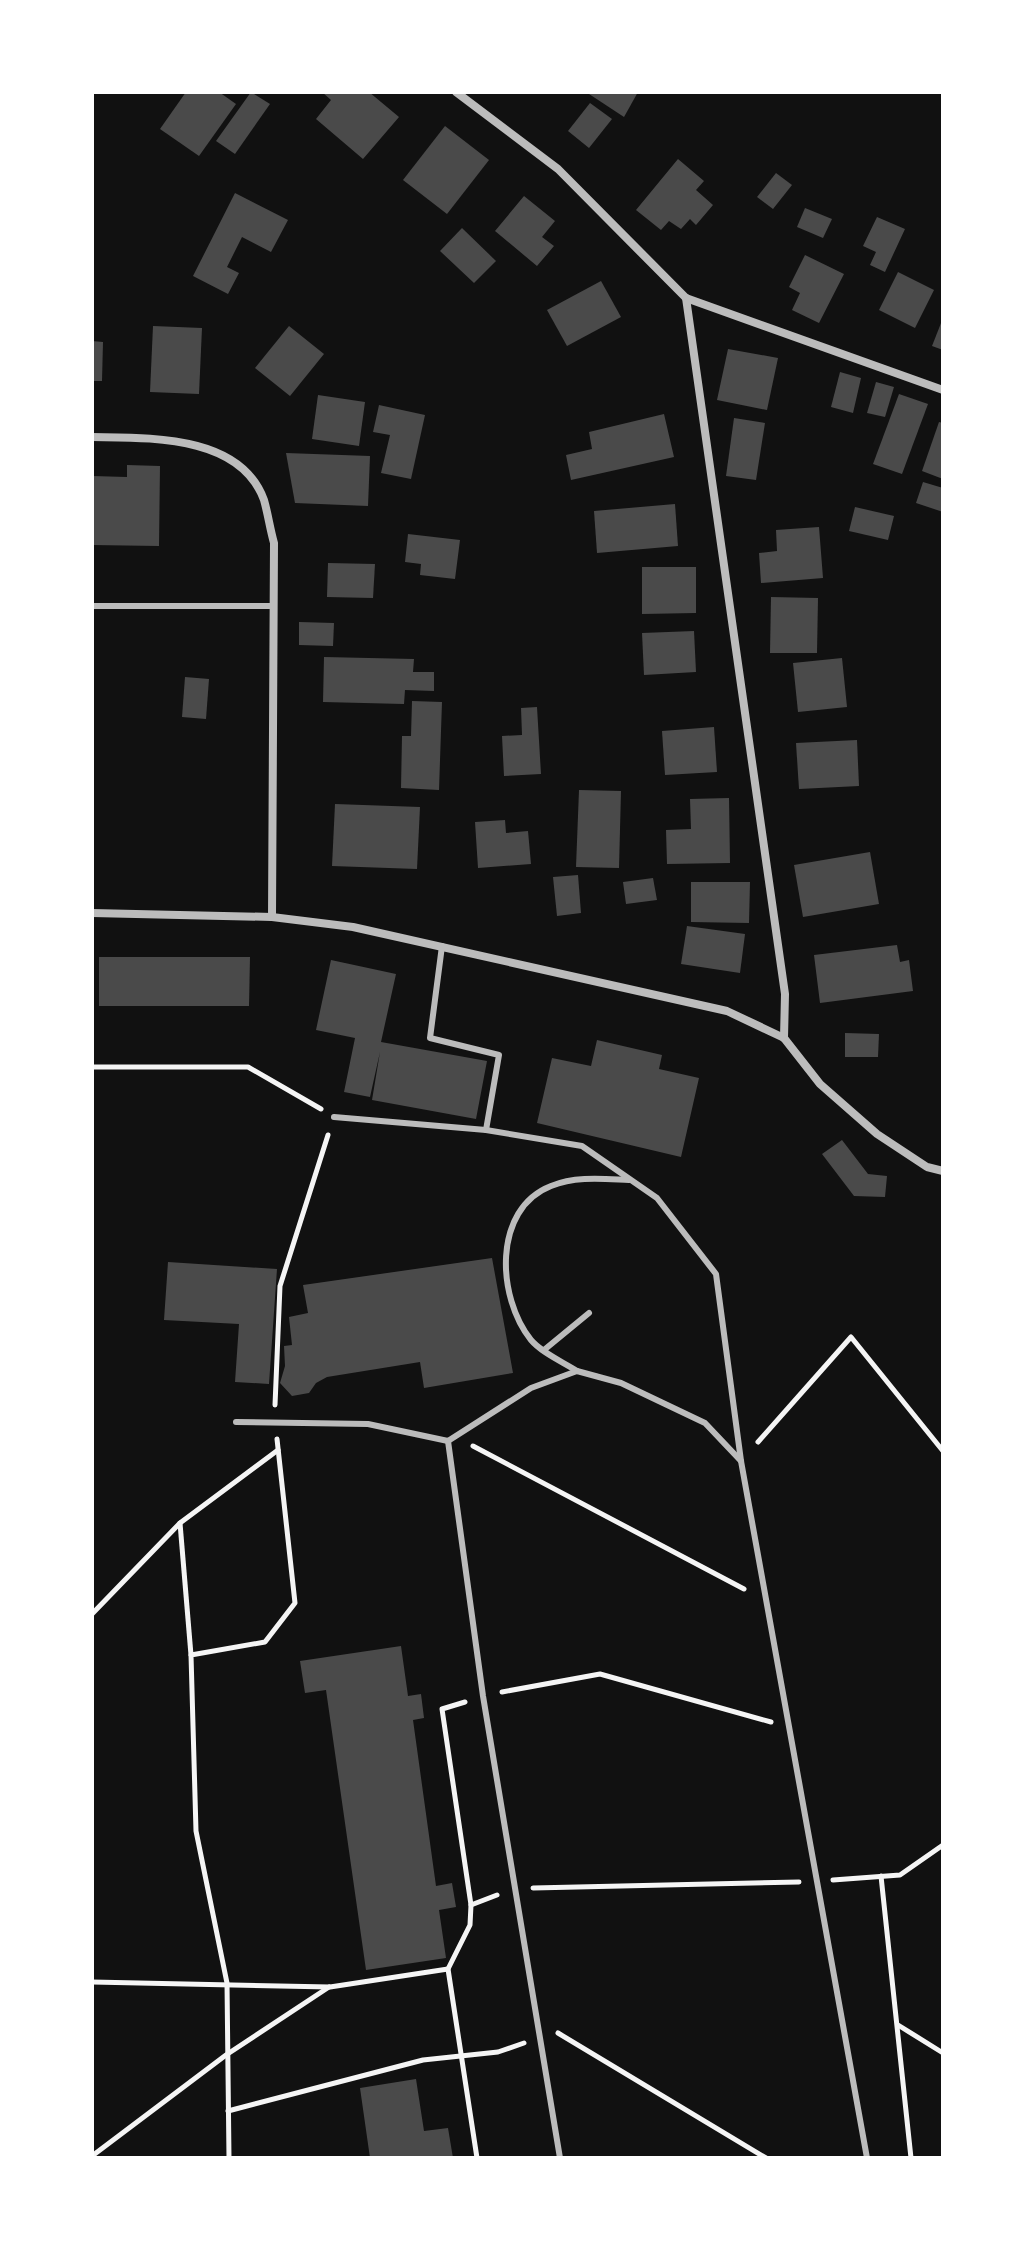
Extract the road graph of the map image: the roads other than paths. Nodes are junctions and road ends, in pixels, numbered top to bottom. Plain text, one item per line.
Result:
1 (456, 92) edge
2 (686, 298) junction
3 (943, 390) edge
4 (92, 437) edge
5 (92, 606) edge
6 (273, 606) junction
7 (92, 913) edge
8 (272, 917) junction
9 (442, 946) junction
10 (784, 1038) junction
11 (334, 1117) road end
12 (486, 1130) junction
13 (943, 1171) edge
14 (631, 1180) junction
15 (589, 1313) dead end
16 (544, 1350) junction
17 (577, 1371) junction
18 (236, 1422) dead end
19 (448, 1441) junction
20 (741, 1461) junction
21 (560, 2158) edge
22 (867, 2158) edge

1 - 2 street
2 - 3 street
2 - 10 street
4 - 6 street
5 - 6 lane
6 - 8 street
7 - 8 street
8 - 9 street
9 - 10 street
9 - 12 lane
10 - 13 street
11 - 12 lane
12 - 14 lane
14 - 16 lane
14 - 20 lane
15 - 16 lane
16 - 17 lane
17 - 19 lane
17 - 20 lane
18 - 19 lane
19 - 21 lane
20 - 22 lane

